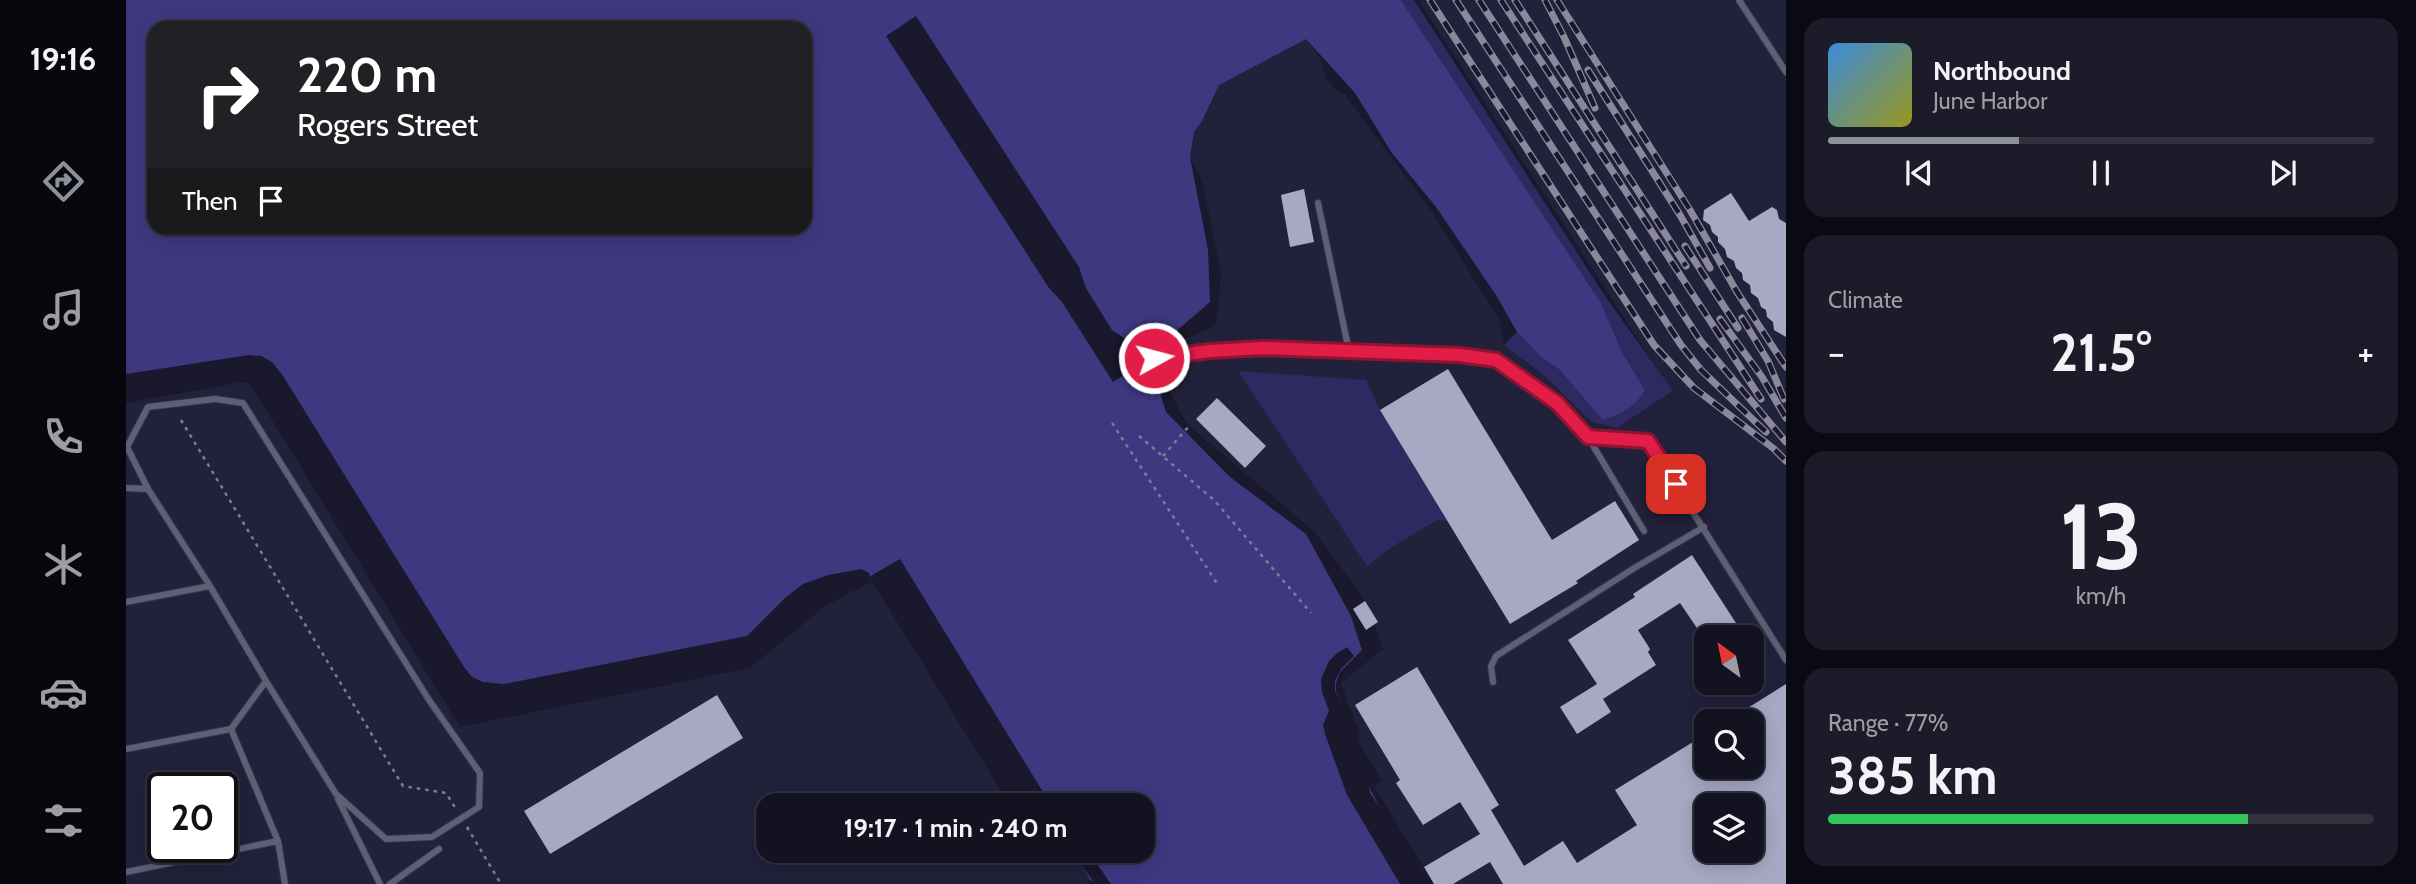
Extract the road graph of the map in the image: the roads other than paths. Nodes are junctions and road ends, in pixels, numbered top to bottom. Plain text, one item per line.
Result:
1 (1739, 0) edge
2 (1786, 72) edge
3 (1318, 203) dead end
4 (1349, 351) junction
5 (1154, 358) dead end
6 (1588, 437) junction
7 (126, 488) edge
8 (148, 489) junction
9 (1704, 527) junction
10 (1644, 531) dead end
11 (210, 586) junction
12 (126, 601) edge
13 (1786, 660) edge
14 (266, 681) junction
15 (1493, 682) dead end
16 (231, 729) junction
17 (126, 749) edge
18 (336, 794) junction
19 (278, 841) junction
20 (439, 849) dead end
21 (126, 872) edge
22 (285, 884) edge
23 (380, 884) edge
24 (390, 884) edge

1 - 2 lane
3 - 4 lane
4 - 5 lane
4 - 6 lane
6 - 9 lane
6 - 10 lane
7 - 8 lane
8 - 11 lane
8 - 18 lane
9 - 13 lane
9 - 15 lane
11 - 12 lane
11 - 14 lane
14 - 16 lane
14 - 18 lane
16 - 17 lane
16 - 19 lane
18 - 23 lane
19 - 21 lane
19 - 22 lane
20 - 24 lane

